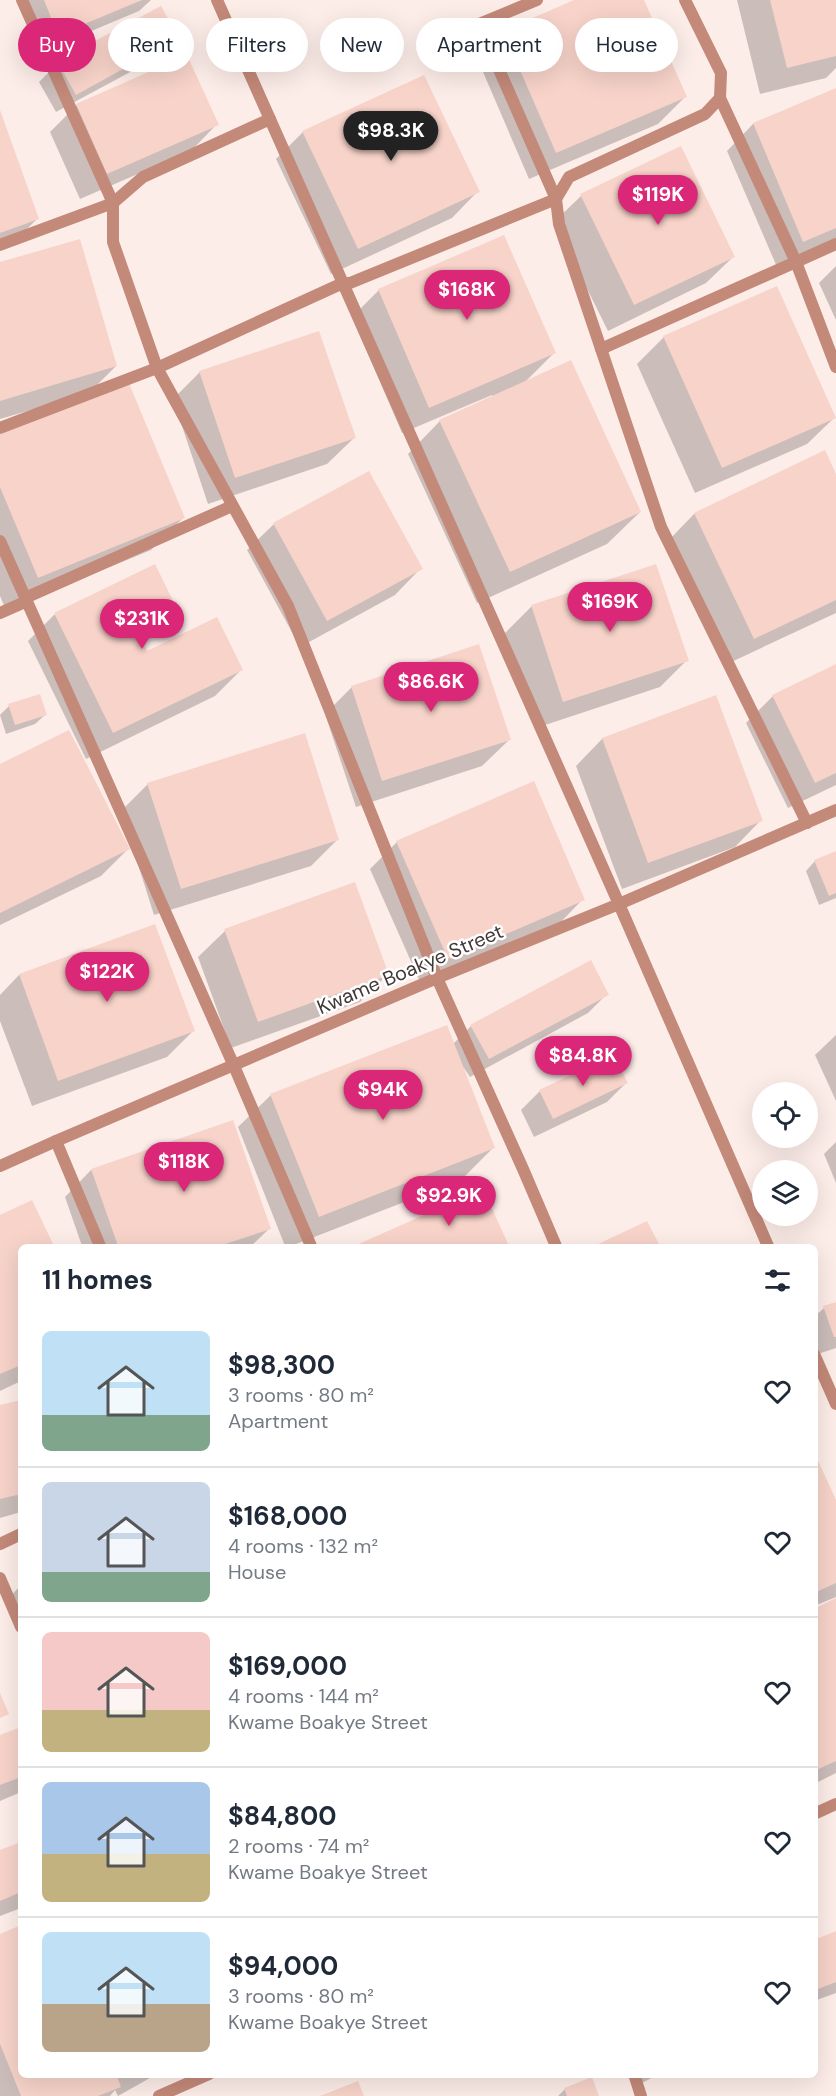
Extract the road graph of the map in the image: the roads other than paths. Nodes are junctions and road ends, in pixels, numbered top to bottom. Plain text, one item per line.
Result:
1 (22, 0) edge
2 (217, 0) edge
3 (537, 0) edge
4 (684, 0) edge
5 (720, 98) junction
6 (270, 119) junction
7 (556, 199) junction
8 (113, 202) junction
9 (836, 244) edge
10 (0, 245) edge
11 (796, 262) junction
12 (343, 283) junction
13 (601, 349) junction
14 (836, 367) edge
15 (157, 368) junction
16 (0, 428) edge
17 (232, 506) junction
18 (0, 541) edge
19 (26, 598) junction
20 (0, 613) edge
21 (836, 810) edge
22 (807, 823) junction
23 (619, 904) junction
24 (437, 978) junction
25 (234, 1066) junction
26 (56, 1141) junction
27 (0, 1167) edge
28 (99, 1244) edge
29 (310, 1244) edge
30 (555, 1244) edge
31 (767, 1244) edge
32 (818, 1363) edge
33 (836, 1404) edge
34 (18, 1535) edge
35 (0, 1544) edge
36 (0, 1578) edge
37 (18, 1620) edge
38 (836, 1804) edge
39 (818, 1812) edge
40 (200, 2078) edge
41 (635, 2078) edge
42 (159, 2096) edge
43 (641, 2096) edge

1 - 8 street
2 - 6 street
3 - 7 street
4 - 5 street
5 - 7 street
5 - 11 street
6 - 8 street
6 - 12 street
7 - 12 street
7 - 13 street
8 - 10 street
8 - 15 street
9 - 11 street
11 - 13 street
11 - 14 street
12 - 15 street
12 - 23 street
13 - 22 street
15 - 16 street
15 - 17 street
17 - 19 street
17 - 24 street
18 - 19 street
19 - 20 street
19 - 25 street
21 - 22 street, Kwame Boakye Street
22 - 23 street, Kwame Boakye Street
23 - 24 street, Kwame Boakye Street
23 - 31 street
24 - 25 street, Kwame Boakye Street
24 - 30 street
25 - 26 street, Kwame Boakye Street
25 - 29 street
26 - 27 street, Kwame Boakye Street
26 - 28 street
32 - 33 street
34 - 35 street
36 - 37 street
38 - 39 street
40 - 42 street
41 - 43 street

